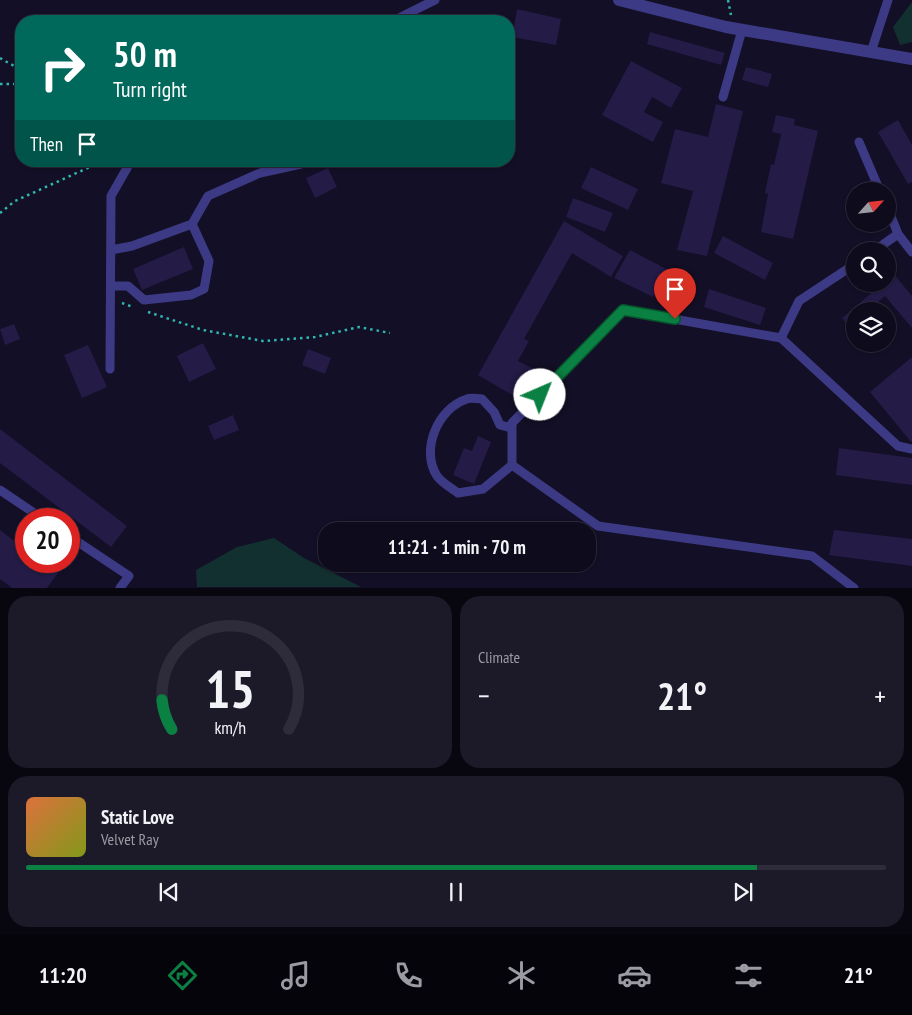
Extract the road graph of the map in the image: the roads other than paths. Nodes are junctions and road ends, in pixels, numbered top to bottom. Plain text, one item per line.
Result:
1 (435, 0) edge
2 (619, 0) edge
3 (888, 0) edge
4 (405, 15) edge
5 (742, 30) junction
6 (872, 52) junction
7 (912, 59) edge
8 (723, 97) dead end
9 (858, 142) dead end
10 (128, 167) edge
11 (287, 167) edge
12 (876, 182) edge
13 (192, 224) junction
14 (896, 229) edge
15 (898, 234) junction
16 (887, 242) edge
17 (111, 250) junction
18 (912, 252) edge
19 (846, 270) edge
20 (111, 286) junction
21 (781, 338) junction
22 (110, 369) dead end
23 (512, 428) junction
24 (912, 449) edge
25 (512, 465) junction
26 (0, 490) edge
27 (27, 508) edge
28 (80, 543) edge
29 (120, 588) edge
30 (854, 588) edge

1 - 4 lane
2 - 5 street
3 - 6 lane
5 - 6 street
5 - 8 lane
6 - 7 street
9 - 12 lane
10 - 17 lane
11 - 13 lane
13 - 17 lane
13 - 20 lane
14 - 15 lane
15 - 16 lane
15 - 18 lane
17 - 20 lane
19 - 21 lane
20 - 22 lane
21 - 23 lane
21 - 24 lane
23 - 25 lane
23 - 25 lane
25 - 30 lane
26 - 27 lane
28 - 29 lane

